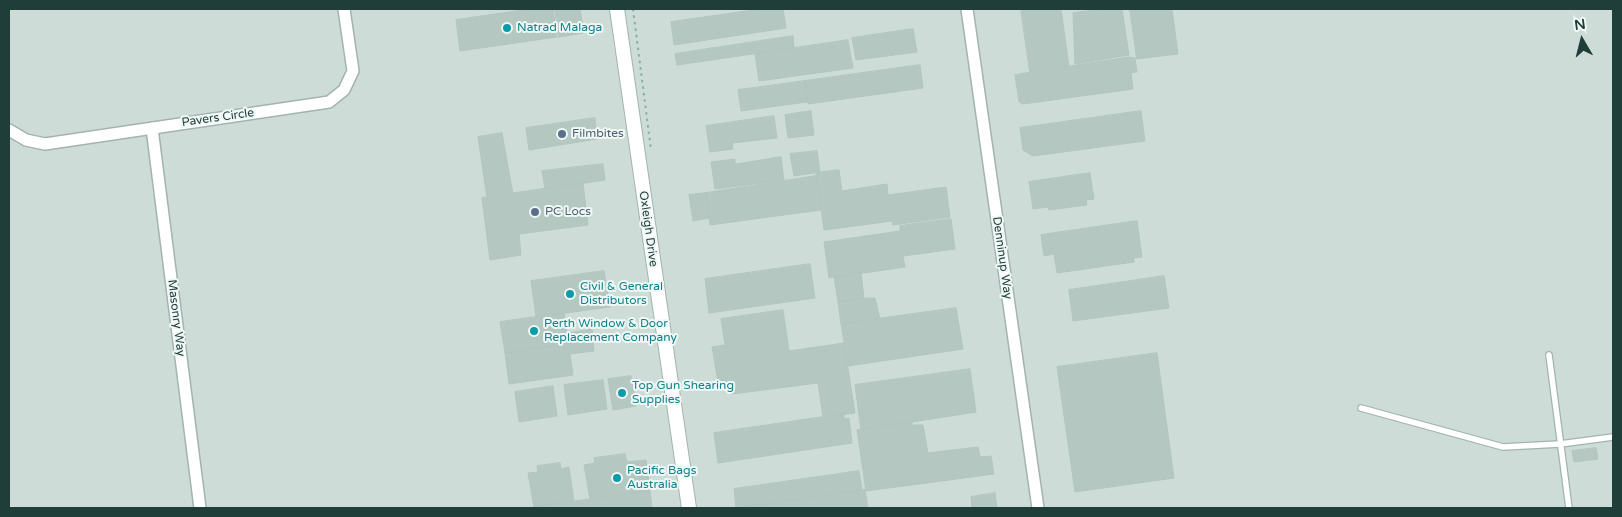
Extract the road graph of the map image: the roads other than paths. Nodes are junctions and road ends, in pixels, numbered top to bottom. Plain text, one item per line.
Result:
1 (344, 9) edge
2 (617, 9) edge
3 (966, 9) edge
4 (152, 128) junction
5 (9, 130) edge
6 (1549, 355) dead end
7 (1361, 408) dead end
8 (1613, 438) edge
9 (1560, 444) junction
10 (200, 508) edge
11 (689, 508) edge
12 (1038, 508) edge
13 (1568, 508) edge

1 - 4 street, Pavers Circle
2 - 11 street, Oxleigh Drive
3 - 12 street, Denninup Way
4 - 5 street, Pavers Circle
4 - 10 street, Masonry Way
6 - 9 lane
7 - 9 lane
8 - 9 lane
9 - 13 lane

